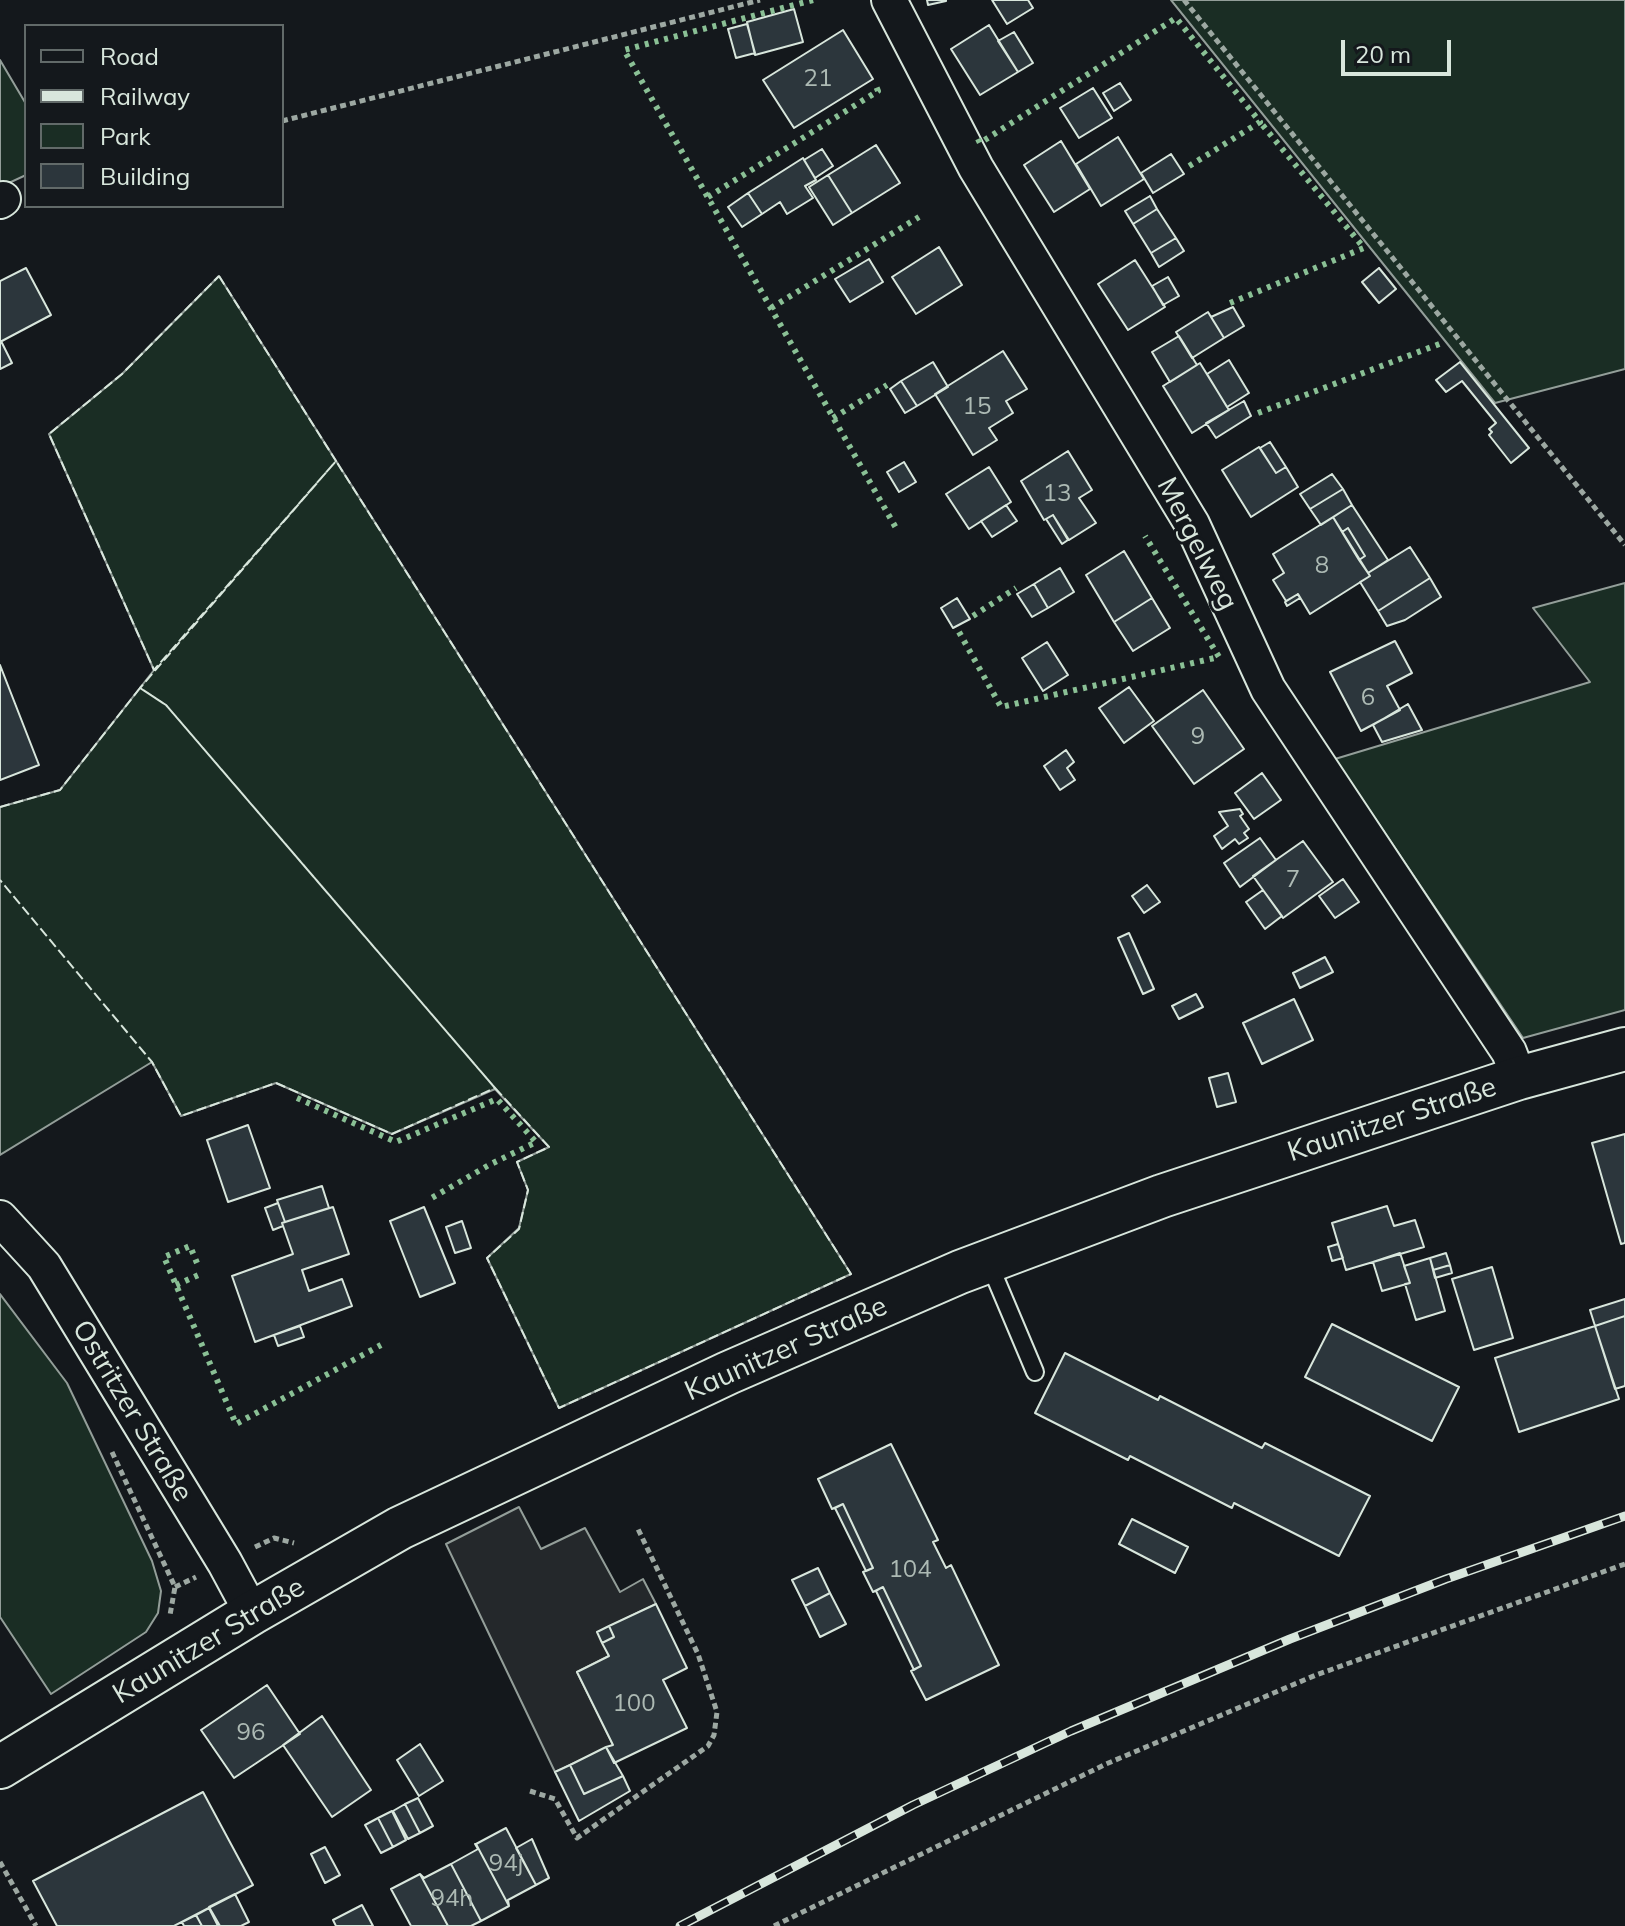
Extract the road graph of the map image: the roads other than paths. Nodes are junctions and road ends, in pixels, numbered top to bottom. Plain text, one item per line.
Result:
1 (889, 0) edge
2 (1625, 1049) edge
3 (1519, 1078) junction
4 (0, 1218) edge
5 (989, 1261) junction
6 (1035, 1372) dead end
7 (252, 1613) junction
8 (0, 1767) edge

1 - 3 street, Mergelweg
2 - 3 street, Kaunitzer Straße
3 - 5 street, Kaunitzer Straße
4 - 7 street, Ostritzer Straße
5 - 6 lane
5 - 7 street, Kaunitzer Straße
7 - 8 street, Kaunitzer Straße

